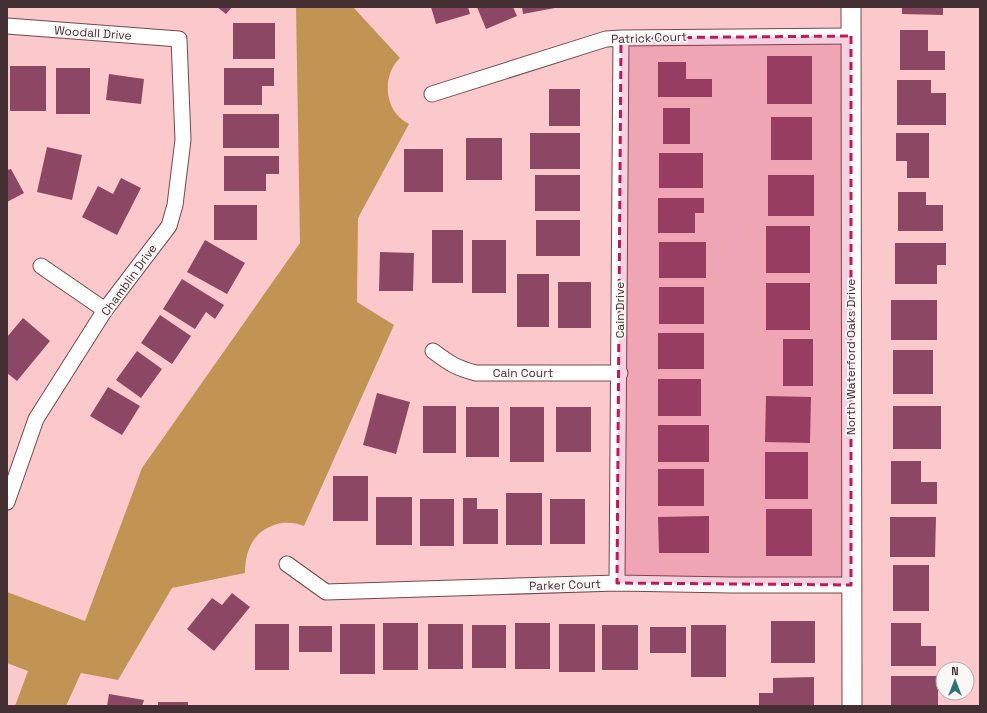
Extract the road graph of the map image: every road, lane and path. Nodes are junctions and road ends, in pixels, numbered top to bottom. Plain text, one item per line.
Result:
1 (850, 7) edge
2 (7, 26) edge
3 (850, 36) junction
4 (621, 38) junction
5 (179, 40) joint
6 (432, 94) dead end
7 (41, 266) dead end
8 (105, 310) junction
9 (433, 351) dead end
10 (620, 373) junction
11 (7, 502) edge
12 (287, 564) dead end
13 (617, 583) junction
14 (851, 585) junction
15 (852, 706) edge

1 - 3 street, North Waterford Oaks Drive
2 - 5 street, Woodall Drive
3 - 4 street, Patrick Court
3 - 14 street, North Waterford Oaks Drive
4 - 6 street, Patrick Court
4 - 10 street, Cain Drive
5 - 8 street, Chamblin Drive
7 - 8 street
8 - 11 street, Chamblin Drive
9 - 10 street, Cain Court
10 - 13 street, Cain Drive
12 - 13 street, Parker Court
13 - 14 street, Parker Court
14 - 15 street, North Waterford Oaks Drive

